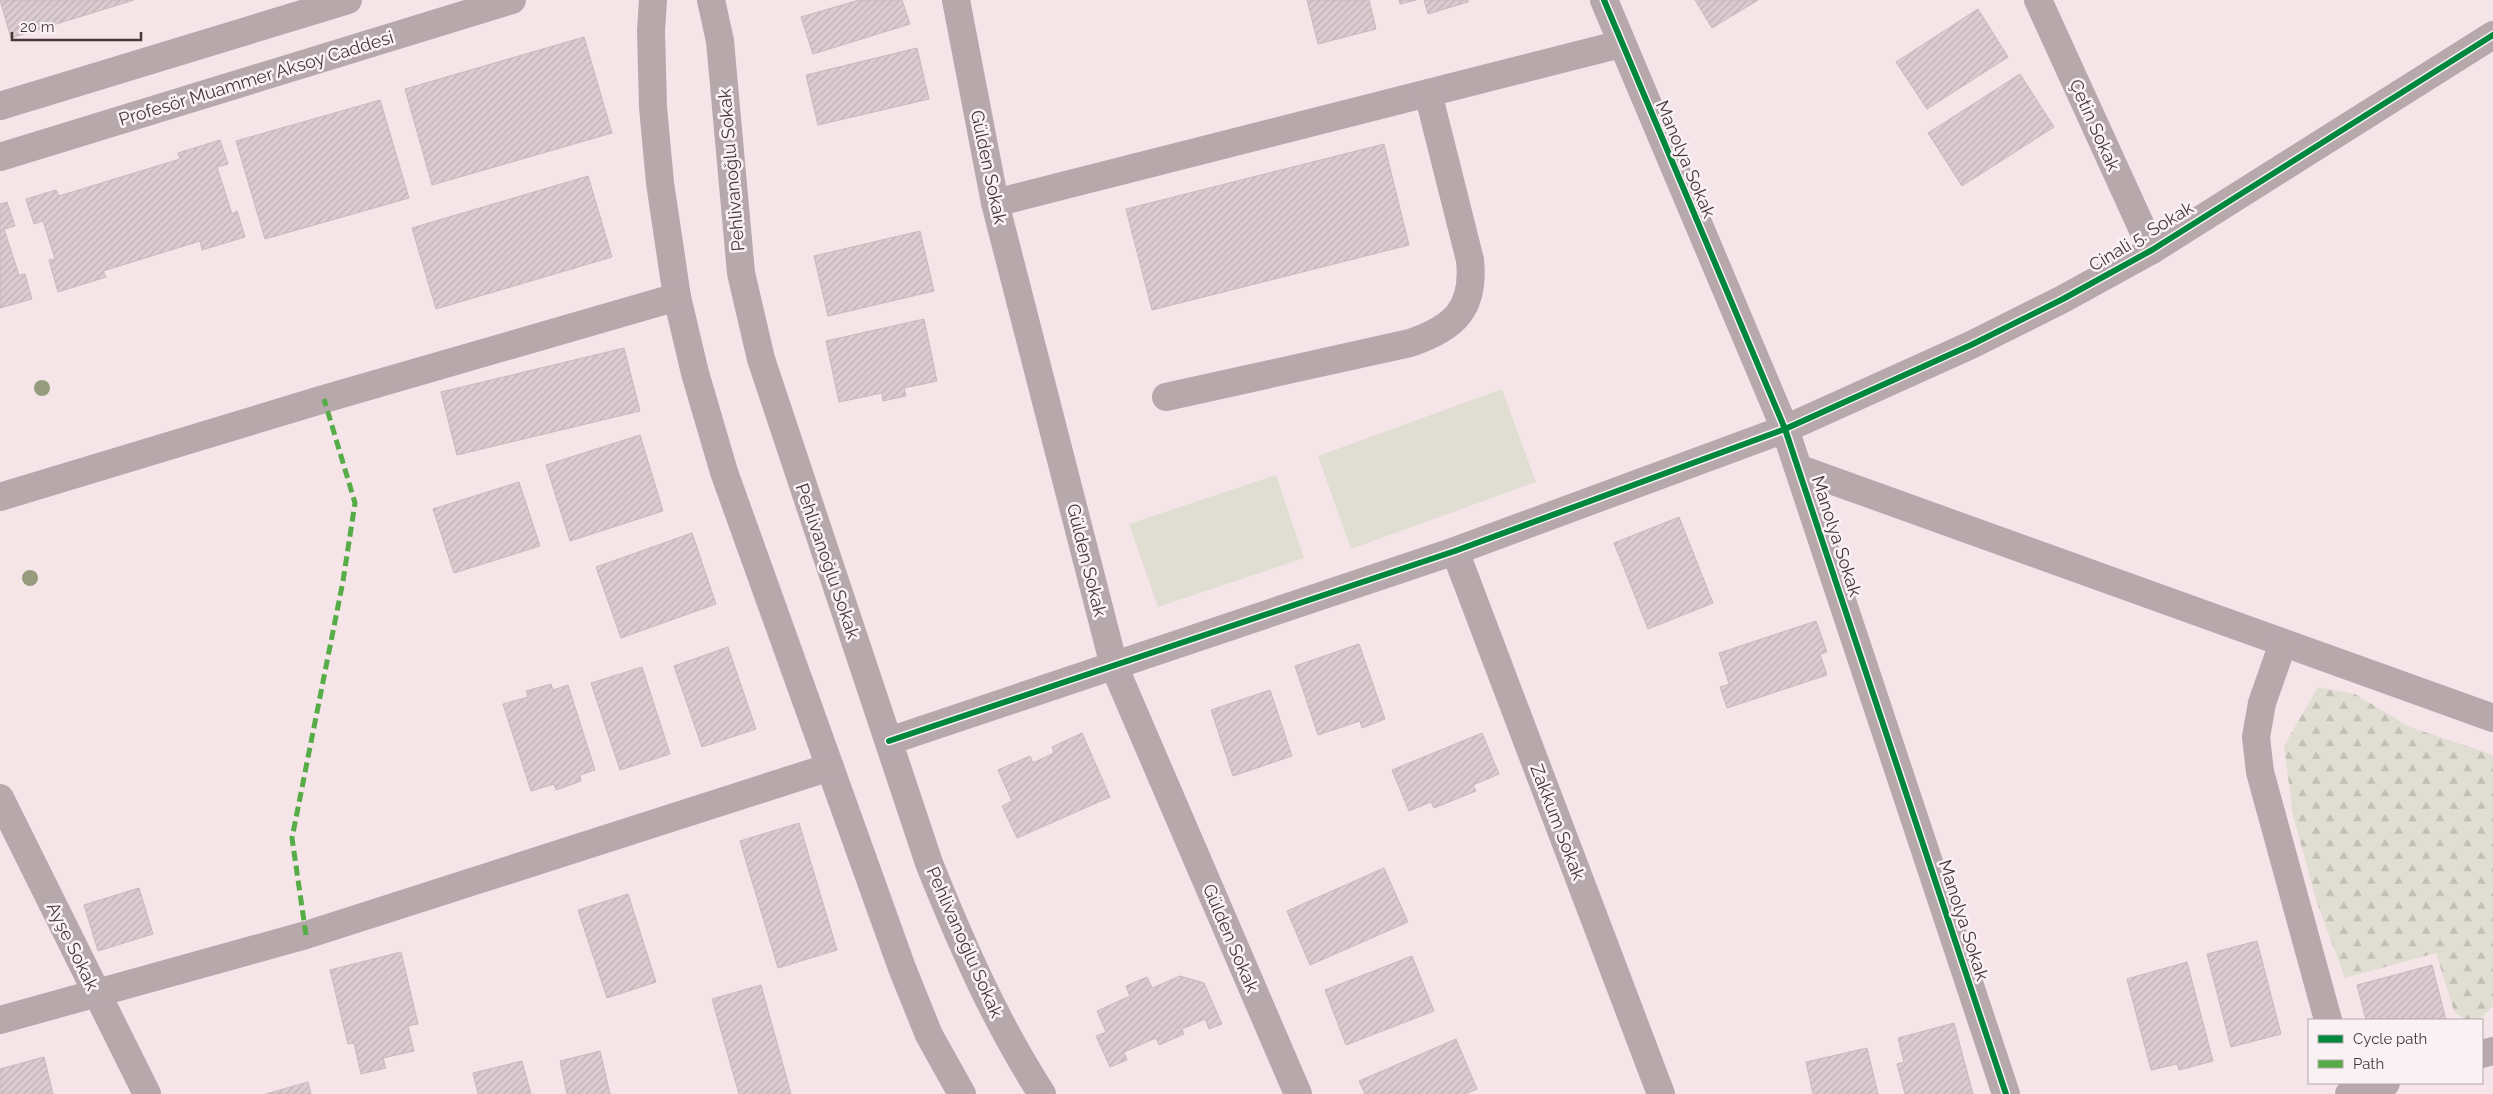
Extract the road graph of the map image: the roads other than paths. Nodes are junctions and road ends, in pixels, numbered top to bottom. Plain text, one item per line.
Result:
1 (348, 0) edge
2 (512, 0) edge
3 (653, 0) edge
4 (711, 0) edge
5 (956, 0) edge
6 (1604, 0) edge
7 (2038, 0) edge
8 (2493, 35) edge
9 (1621, 44) junction
10 (1428, 93) junction
11 (0, 106) edge
12 (0, 157) edge
13 (995, 203) junction
14 (2152, 250) junction
15 (677, 297) junction
16 (1166, 397) dead end
17 (1785, 429) junction
18 (1800, 469) junction
19 (0, 497) edge
20 (1454, 551) junction
21 (2283, 643) junction
22 (1114, 666) junction
23 (2493, 718) edge
24 (890, 741) junction
25 (830, 767) junction
26 (0, 798) edge
27 (97, 995) junction
28 (2328, 1019) edge
29 (0, 1020) edge
30 (2383, 1084) edge
31 (147, 1094) edge
32 (962, 1094) edge
33 (1042, 1094) edge
34 (1298, 1094) edge
35 (1661, 1094) edge
36 (2006, 1094) edge
37 (2348, 1094) edge

1 - 11 street
2 - 12 street, Profesör Muammer Aksoy Caddesi
3 - 15 street
4 - 24 street, Pehlivanoğlu Sokak
5 - 13 street, Gülden Sokak
6 - 9 street, Manolya Sokak
7 - 14 street, Çetin Sokak
8 - 14 street, Cinali 5. Sokak
9 - 10 street
9 - 17 street, Manolya Sokak
10 - 13 street
10 - 16 street
13 - 22 street, Gülden Sokak
14 - 17 street, Cinali 5. Sokak
15 - 19 street
15 - 25 street
17 - 18 street, Manolya Sokak
17 - 20 street, Cinali 5. Sokak
18 - 21 street
18 - 36 street, Manolya Sokak
20 - 22 street, Cinali 5. Sokak
20 - 35 street, Zakkum Sokak
21 - 23 street
21 - 28 street
22 - 24 street, Cinali 5. Sokak
22 - 34 street, Gülden Sokak
24 - 33 street, Pehlivanoğlu Sokak
25 - 27 street
25 - 32 street
26 - 27 street, Ayşe Sokak
27 - 29 street
27 - 31 street, Ayşe Sokak
30 - 37 street

